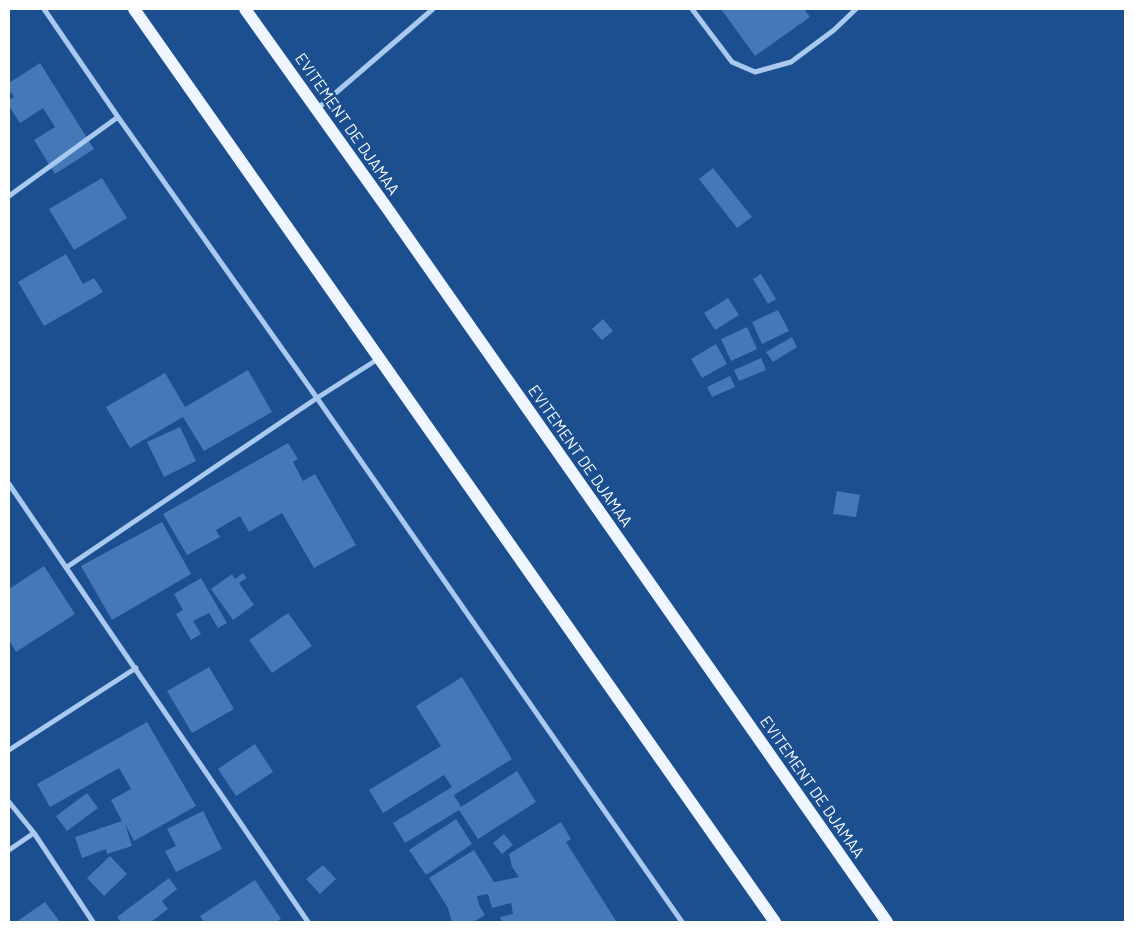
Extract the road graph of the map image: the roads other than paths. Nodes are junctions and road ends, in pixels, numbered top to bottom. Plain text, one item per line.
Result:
1 (44, 9) edge
2 (134, 9) edge
3 (245, 9) edge
4 (433, 9) edge
5 (692, 9) edge
6 (856, 9) edge
7 (317, 109) junction
8 (118, 117) junction
9 (9, 196) edge
10 (380, 358) junction
11 (317, 398) junction
12 (9, 484) edge
13 (67, 568) junction
14 (136, 668) junction
15 (9, 750) edge
16 (9, 802) edge
17 (34, 833) junction
18 (9, 850) edge
19 (93, 922) edge
20 (308, 922) edge
21 (682, 922) edge
22 (775, 922) edge
23 (886, 922) edge

1 - 8 street
2 - 10 main road
3 - 7 main road, EVITEMENT DE DJAMAA
4 - 7 street
5 - 6 street
7 - 23 main road, EVITEMENT DE DJAMAA
8 - 9 street
8 - 11 street
10 - 11 street
10 - 22 main road
11 - 13 street
11 - 21 street
12 - 13 street
13 - 14 street
14 - 15 street
14 - 20 street
16 - 17 street
17 - 18 street
17 - 19 street

